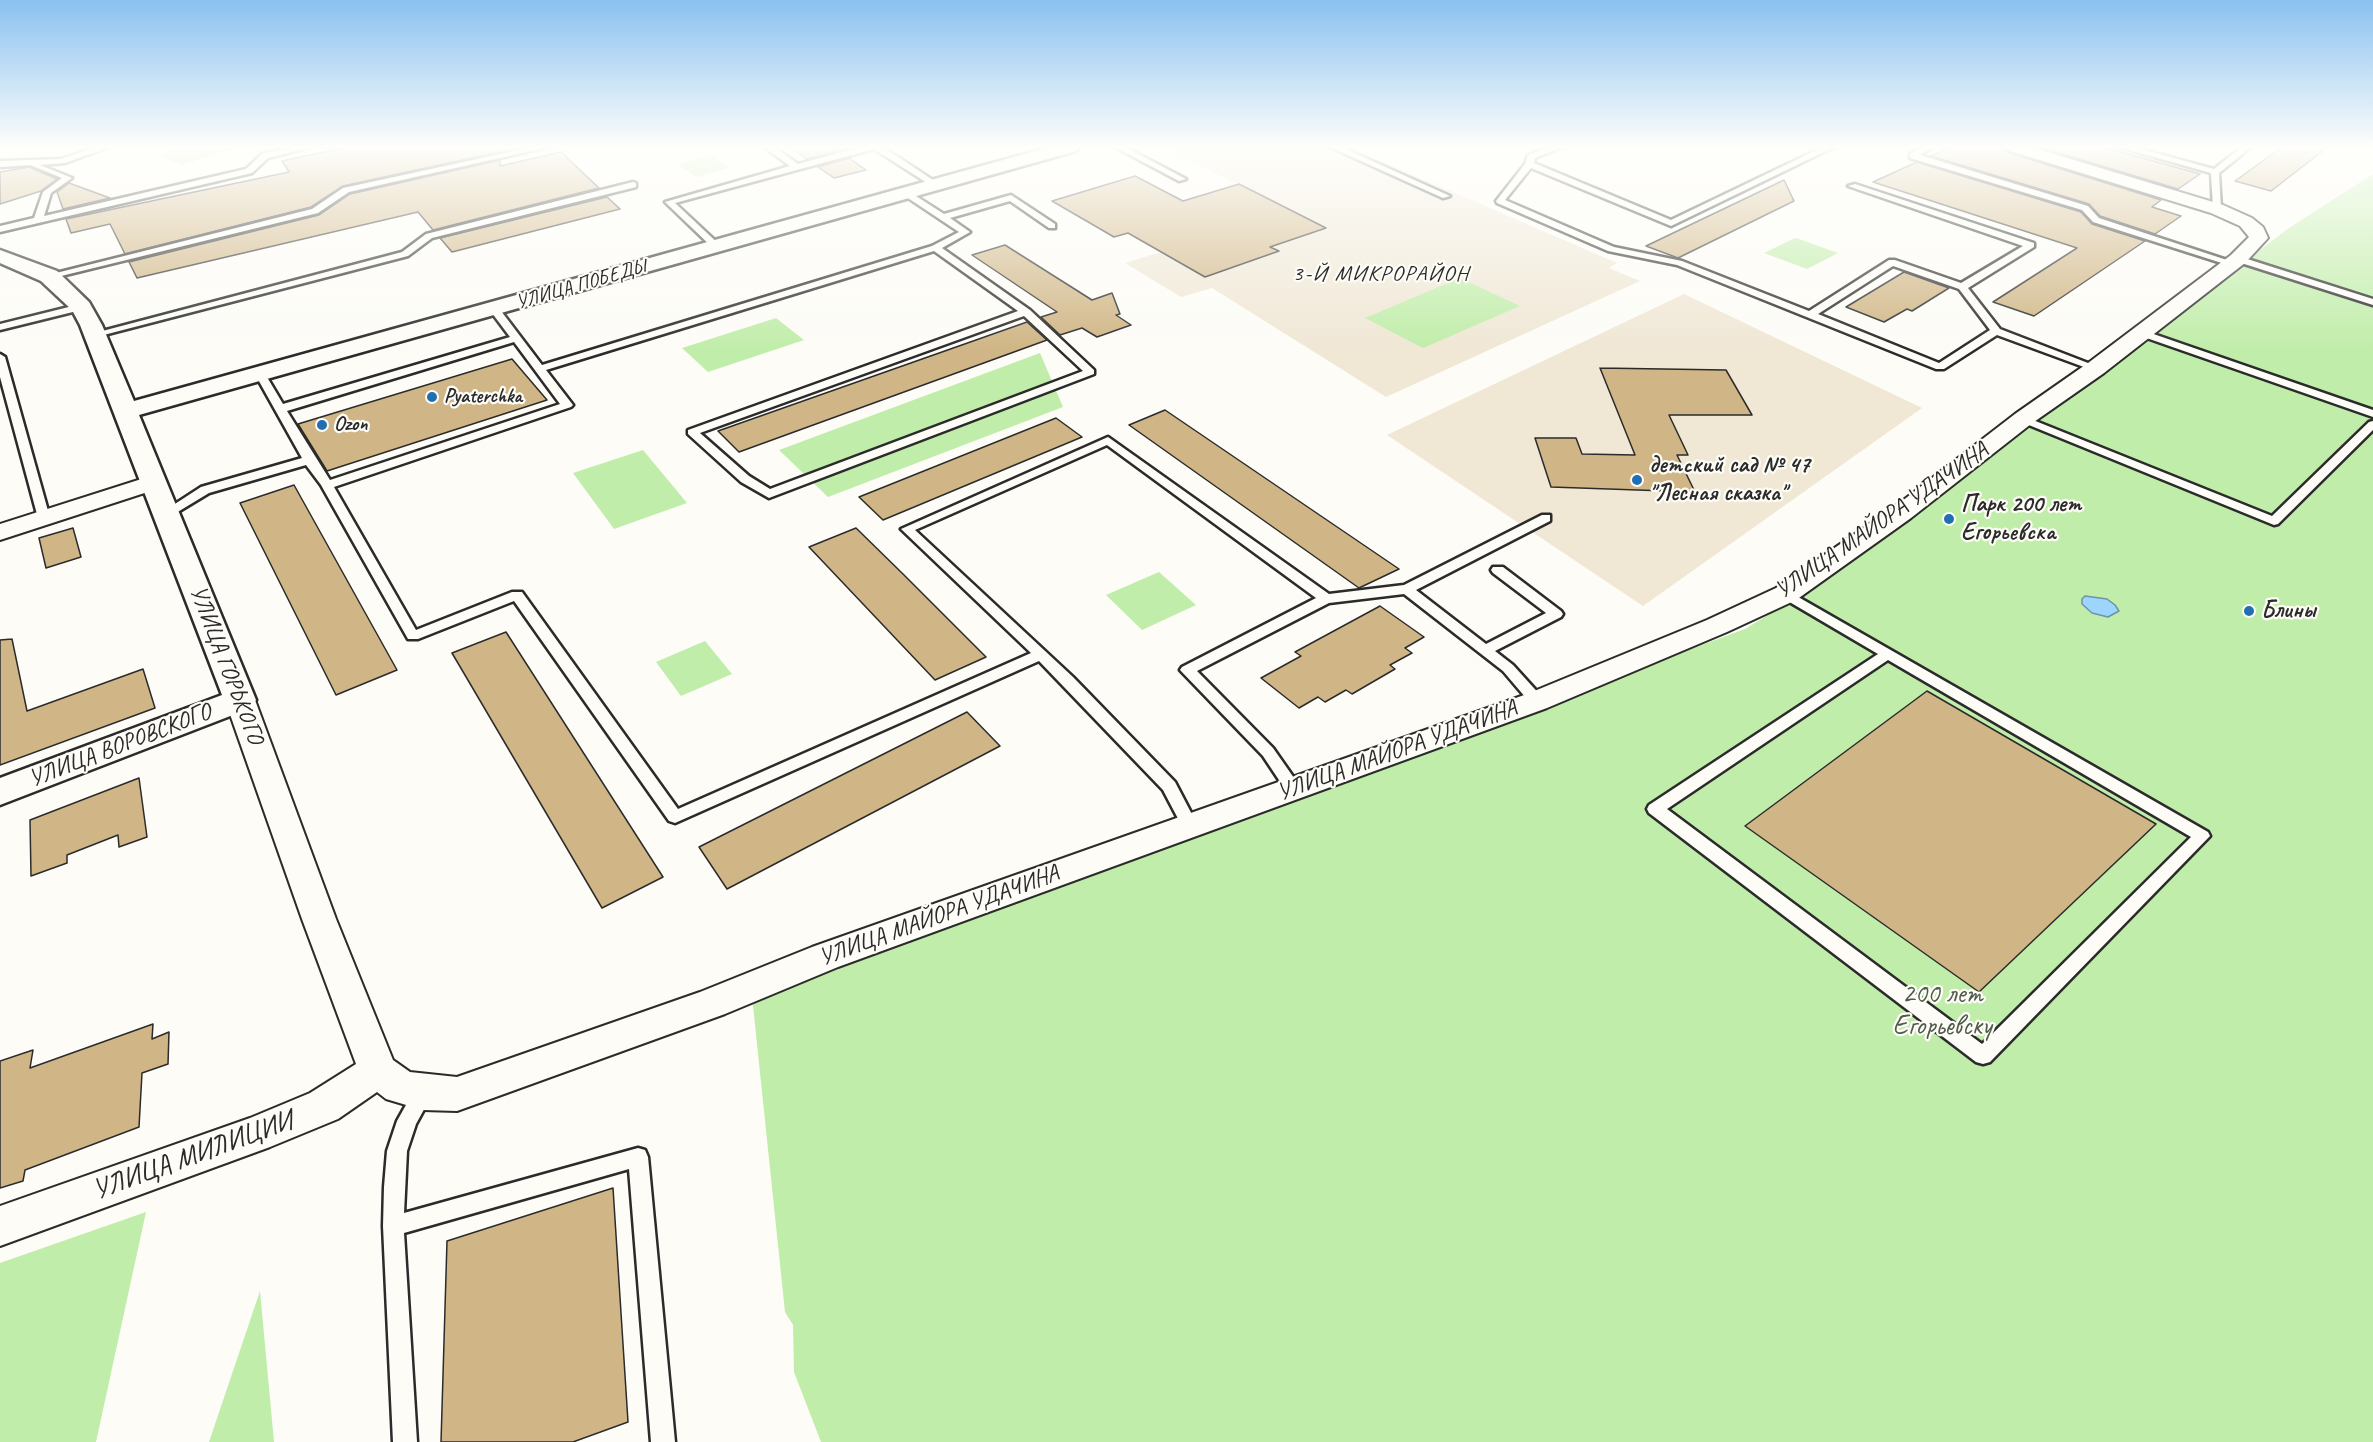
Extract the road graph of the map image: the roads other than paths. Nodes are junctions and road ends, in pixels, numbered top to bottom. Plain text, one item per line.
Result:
1 (40, 214) edge
2 (63, 214) edge
3 (302, 214) edge
4 (516, 214) edge
5 (682, 214) edge
6 (835, 214) edge
7 (939, 214) edge
8 (953, 214) edge
9 (1035, 214) edge
10 (1531, 214) edge
11 (1650, 214) edge
12 (1689, 214) edge
13 (1939, 214) edge
14 (2091, 214) edge
15 (2229, 214) edge
16 (943, 217) junction
17 (38, 220) junction
18 (1052, 226) dead end
19 (0, 228) edge
20 (717, 247) junction
21 (935, 248) junction
22 (0, 256) edge
23 (2234, 261) junction
24 (49, 276) junction
25 (1962, 287) junction
26 (2373, 302) edge
27 (81, 308) junction
28 (494, 309) junction
29 (1026, 312) junction
30 (1811, 314) junction
31 (0, 327) edge
32 (1996, 331) junction
33 (2142, 333) junction
34 (96, 334) junction
35 (516, 338) junction
36 (0, 357) edge
37 (2096, 368) junction
38 (539, 369) junction
39 (260, 374) junction
40 (280, 409) junction
41 (127, 411) junction
42 (2373, 414) edge
43 (2024, 419) junction
44 (2373, 424) edge
45 (309, 460) junction
46 (154, 482) junction
47 (327, 485) junction
48 (167, 513) junction
49 (44, 518) junction
50 (1546, 518) dead end
51 (0, 532) edge
52 (1498, 570) dead end
53 (1407, 589) junction
54 (1786, 594) junction
55 (1326, 599) junction
56 (1485, 650) junction
57 (1041, 654) junction
58 (1887, 654) junction
59 (240, 700) junction
60 (1537, 701) junction
61 (1293, 788) junction
62 (0, 792) edge
63 (1190, 826) junction
64 (378, 1071) junction
65 (423, 1093) junction
66 (0, 1226) edge
67 (393, 1226) junction
68 (405, 1442) edge
69 (663, 1442) edge

1 - 17 lane
2 - 17 lane
3 - 24 lane
4 - 34 lane
5 - 20 lane
6 - 20 street, УЛИЦА ПОБЕДЫ
7 - 16 lane
8 - 16 lane
9 - 18 lane
10 - 30 lane
11 - 12 lane
13 - 25 lane
14 - 23 lane
15 - 23 street, УЛИЦА МАЙОРА УДАЧИНА
16 - 21 lane
17 - 19 lane
20 - 28 street, УЛИЦА ПОБЕДЫ
21 - 29 lane
21 - 38 lane
22 - 24 street, УЛИЦА ГОРЬКОГО
23 - 26 lane
23 - 33 street, УЛИЦА МАЙОРА УДАЧИНА
24 - 27 street, УЛИЦА ГОРЬКОГО
25 - 30 lane
25 - 32 lane
27 - 31 lane
27 - 34 street, УЛИЦА ГОРЬКОГО
28 - 35 lane
28 - 39 street, УЛИЦА ПОБЕДЫ
29 - 29 lane
30 - 32 lane
32 - 37 lane
33 - 37 street, УЛИЦА МАЙОРА УДАЧИНА
33 - 42 lane
34 - 41 street, УЛИЦА ГОРЬКОГО
35 - 38 lane
35 - 40 lane
36 - 49 lane
37 - 43 street, УЛИЦА МАЙОРА УДАЧИНА
38 - 47 lane
39 - 40 lane
39 - 41 street, УЛИЦА ПОБЕДЫ
40 - 45 lane
41 - 46 street, УЛИЦА ГОРЬКОГО
43 - 44 lane
43 - 54 street, УЛИЦА МАЙОРА УДАЧИНА
45 - 47 lane
45 - 48 lane
46 - 48 street, УЛИЦА ГОРЬКОГО
46 - 49 street
47 - 57 lane
48 - 59 street, УЛИЦА ГОРЬКОГО
49 - 51 street
50 - 53 lane
52 - 56 lane
53 - 55 lane
53 - 56 lane
54 - 58 lane
54 - 60 street, УЛИЦА МАЙОРА УДАЧИНА
55 - 57 lane
55 - 61 lane
56 - 60 lane
57 - 63 lane
58 - 58 lane
59 - 62 street, УЛИЦА ВОРОВСКОГО
59 - 64 street, УЛИЦА ГОРЬКОГО
60 - 61 street, УЛИЦА МАЙОРА УДАЧИНА
61 - 63 street, УЛИЦА МАЙОРА УДАЧИНА
63 - 65 street, УЛИЦА МАЙОРА УДАЧИНА
64 - 65 street
64 - 66 street, УЛИЦА МИЛИЦИИ
65 - 67 lane
67 - 68 lane
67 - 69 lane

